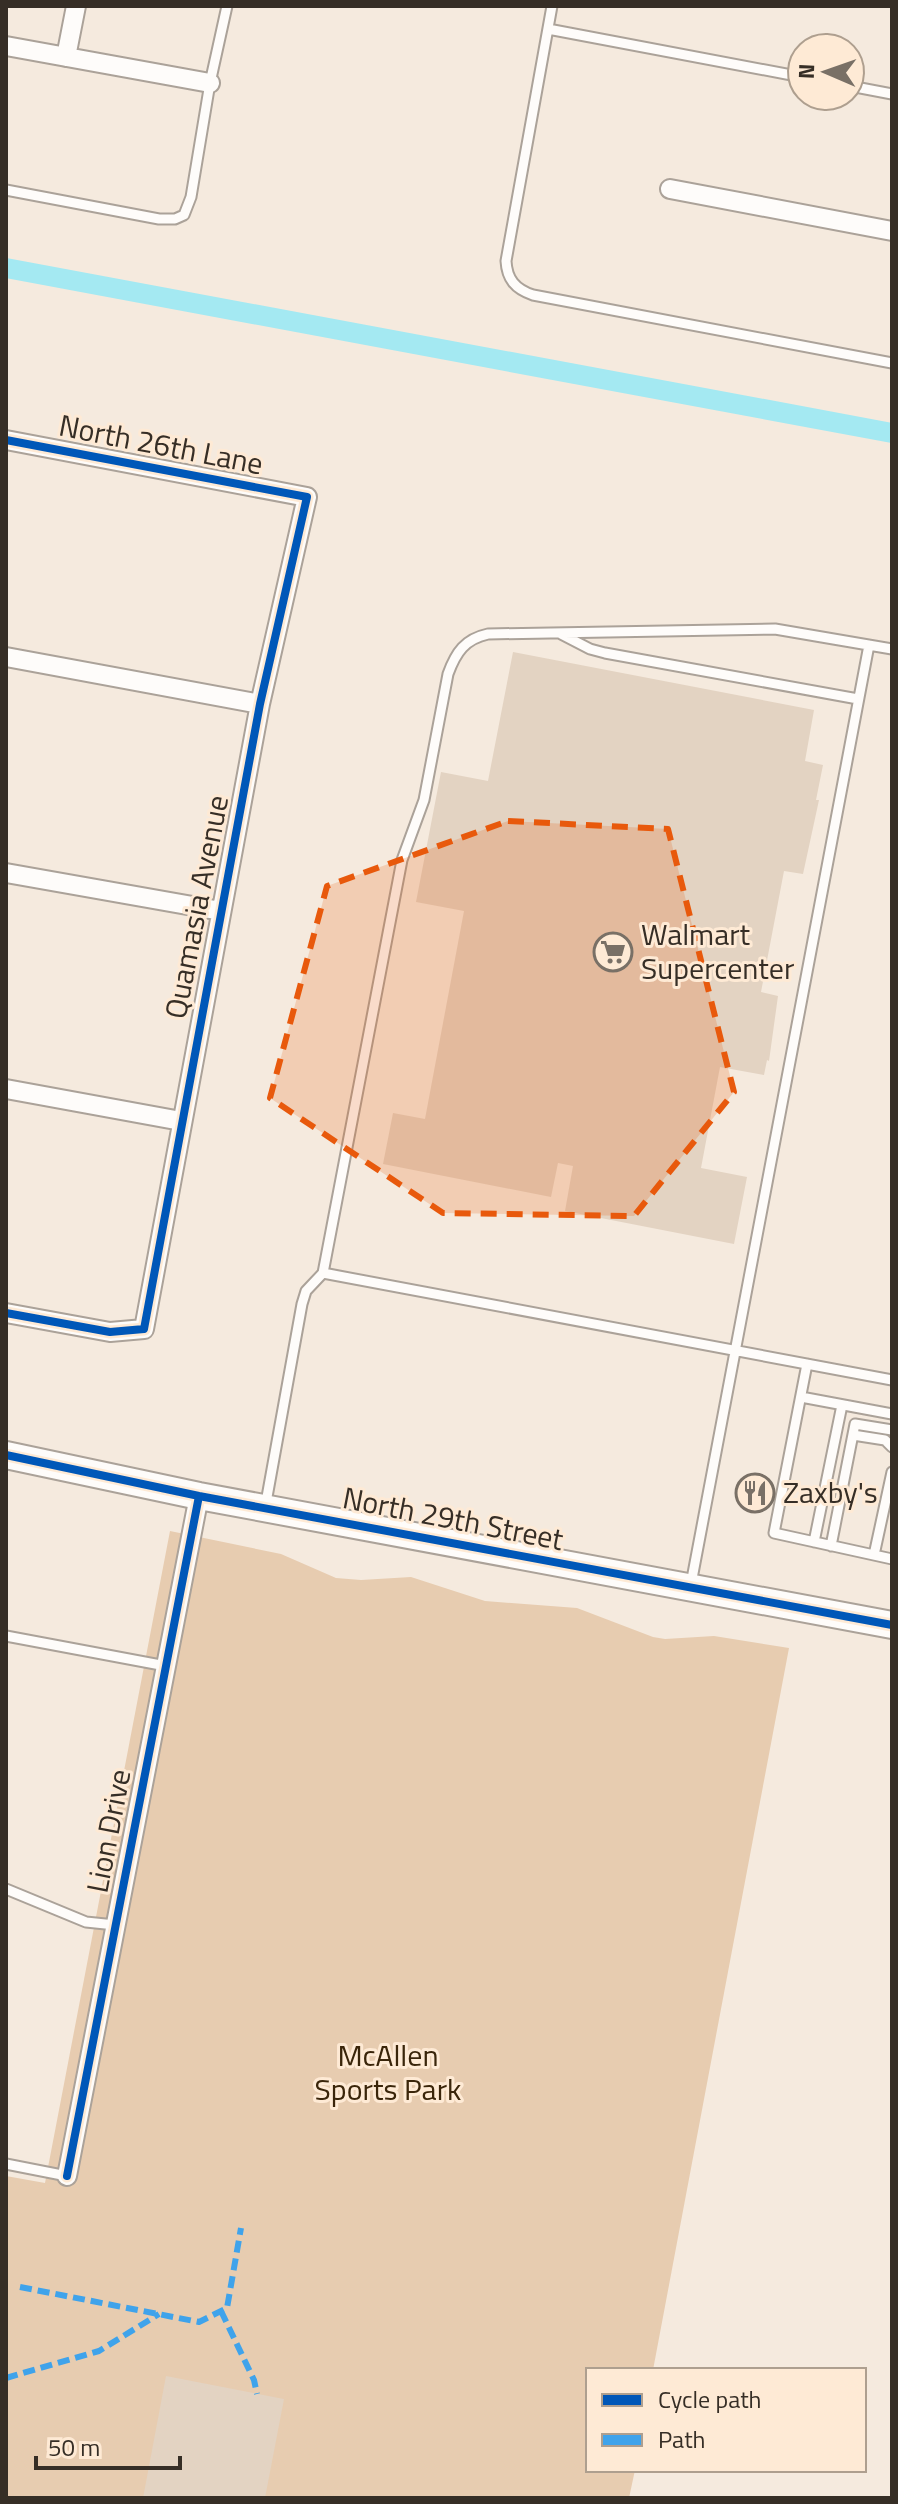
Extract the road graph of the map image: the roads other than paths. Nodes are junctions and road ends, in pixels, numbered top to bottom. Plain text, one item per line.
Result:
1 (76, 6) edge
2 (227, 6) edge
3 (552, 6) edge
4 (548, 29) junction
5 (6, 46) edge
6 (66, 57) junction
7 (786, 74) edge
8 (210, 83) junction
9 (866, 89) edge
10 (892, 94) edge
11 (670, 189) dead end
12 (6, 190) edge
13 (892, 231) edge
14 (892, 363) edge
15 (6, 440) edge
16 (307, 497) joint
17 (558, 633) junction
18 (869, 645) junction
19 (892, 649) edge
20 (6, 657) edge
21 (858, 699) junction
22 (260, 704) junction
23 (6, 873) edge
24 (221, 911) junction
25 (6, 1089) edge
26 (181, 1121) junction
27 (323, 1273) junction
28 (6, 1313) edge
29 (735, 1350) junction
30 (807, 1364) junction
31 (892, 1380) edge
32 (801, 1397) junction
33 (842, 1405) junction
34 (892, 1414) edge
35 (892, 1430) edge
36 (853, 1435) junction
37 (892, 1447) edge
38 (6, 1455) edge
39 (892, 1472) edge
40 (199, 1496) junction
41 (892, 1506) edge
42 (265, 1508) junction
43 (881, 1522) junction
44 (814, 1542) junction
45 (831, 1546) junction
46 (874, 1555) junction
47 (892, 1559) edge
48 (690, 1587) junction
49 (892, 1625) edge
50 (6, 1636) edge
51 (166, 1666) junction
52 (6, 1889) edge
53 (115, 1925) junction
54 (6, 2164) edge
55 (67, 2176) joint

1 - 6 street
2 - 8 lane
3 - 4 lane
4 - 7 lane
4 - 14 lane
5 - 6 street
6 - 8 street
8 - 12 lane
9 - 10 lane
11 - 13 street
15 - 16 street, North 26th Lane
16 - 22 street, Quamasia Avenue
17 - 18 lane
17 - 21 lane
17 - 27 lane
18 - 19 lane
18 - 21 lane
20 - 22 street
21 - 29 lane
22 - 24 street, Quamasia Avenue
23 - 24 street
24 - 26 street, Quamasia Avenue
25 - 26 street
26 - 28 street, Quamasia Avenue
27 - 29 lane
27 - 42 lane
29 - 30 lane
29 - 48 lane
30 - 31 lane
30 - 32 lane
32 - 33 lane
32 - 44 lane
33 - 34 lane
33 - 44 lane
35 - 36 lane
36 - 37 lane
36 - 45 lane
38 - 40 street, North 29th Street
39 - 43 lane
40 - 42 street, North 29th Street
40 - 51 street, Lion Drive
41 - 43 lane
42 - 48 street, North 29th Street
43 - 46 lane
44 - 45 lane
45 - 46 lane
46 - 47 lane
48 - 49 street, North 29th Street
50 - 51 lane
51 - 53 street, Lion Drive
52 - 53 lane
53 - 55 street, Lion Drive
54 - 55 lane

